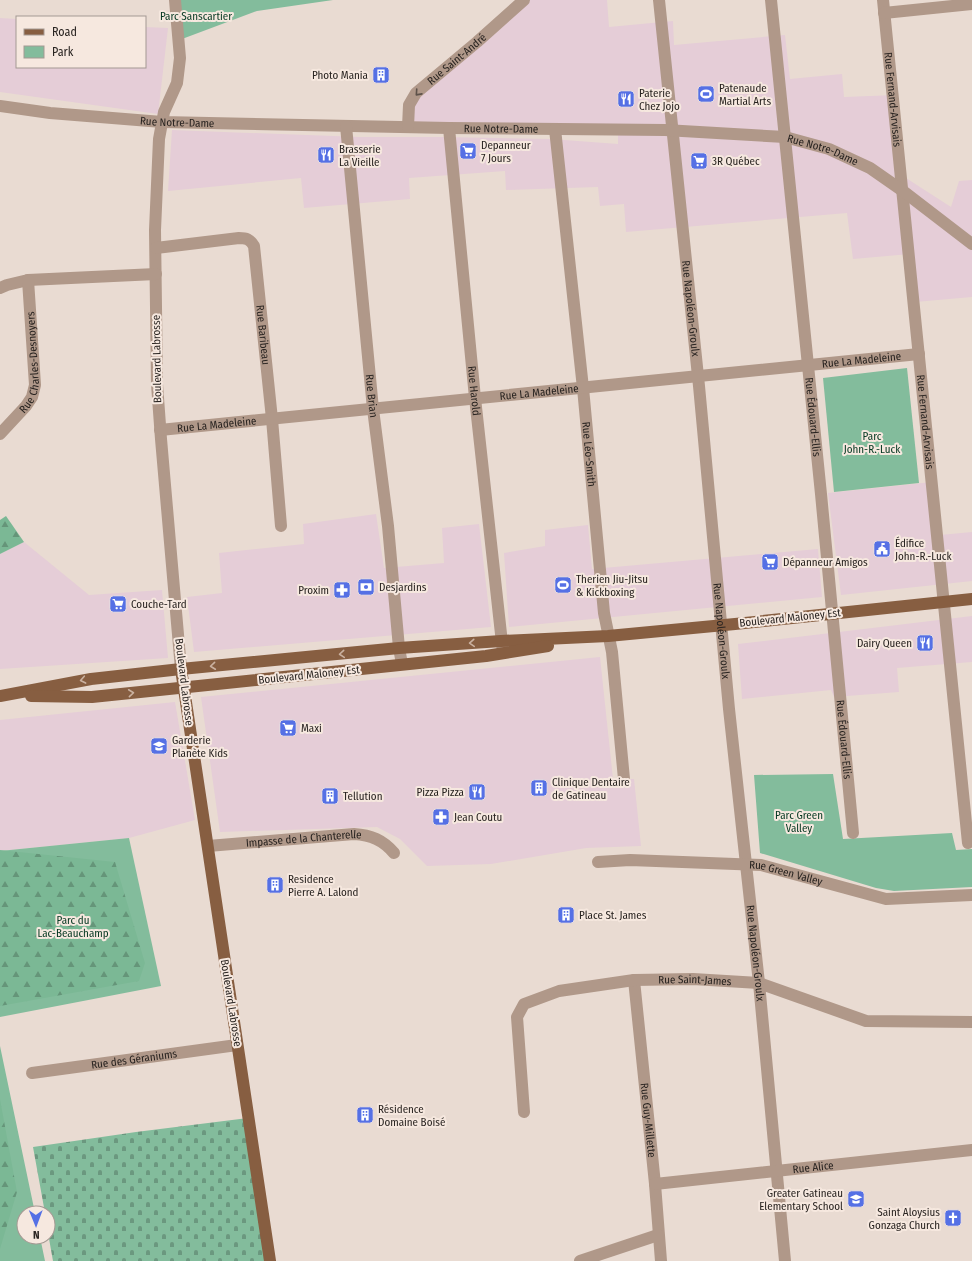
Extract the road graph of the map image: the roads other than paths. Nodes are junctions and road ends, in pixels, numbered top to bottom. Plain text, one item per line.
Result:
1 (175, 0) edge
2 (524, 0) edge
3 (659, 0) edge
4 (771, 0) edge
5 (883, 0) edge
6 (972, 4) edge
7 (884, 13) junction
8 (0, 106) edge
9 (162, 122) junction
10 (346, 126) junction
11 (408, 128) junction
12 (449, 128) junction
13 (555, 129) junction
14 (673, 130) junction
15 (785, 137) junction
16 (903, 191) junction
17 (972, 244) edge
18 (156, 248) junction
19 (156, 274) junction
20 (28, 280) junction
21 (0, 288) edge
22 (919, 354) junction
23 (808, 365) junction
24 (698, 376) junction
25 (583, 388) junction
26 (475, 398) junction
27 (373, 408) junction
28 (272, 419) junction
29 (160, 430) junction
30 (0, 434) edge
31 (281, 526) dead end
32 (972, 599) edge
33 (944, 602) junction
34 (832, 614) junction
35 (721, 626) junction
36 (608, 636) junction
37 (502, 647) junction
38 (399, 648) junction
39 (402, 664) junction
40 (181, 669) junction
41 (184, 688) junction
42 (4, 696) edge
43 (624, 779) dead end
44 (852, 833) dead end
45 (968, 843) dead end
46 (208, 846) junction
47 (394, 853) dead end
48 (598, 862) dead end
49 (745, 864) junction
50 (972, 895) edge
51 (634, 980) junction
52 (759, 983) junction
53 (972, 1022) edge
54 (237, 1045) junction
55 (32, 1073) dead end
56 (524, 1112) dead end
57 (972, 1150) edge
58 (776, 1171) junction
59 (655, 1184) junction
60 (658, 1235) junction
61 (270, 1261) edge
62 (580, 1261) edge
63 (661, 1261) edge
64 (785, 1261) edge

1 - 9 street, Boulevard Labrosse
2 -> 11 street, Rue Saint-André
3 - 14 street, Rue Napoléon-Groulx
4 - 15 street, Rue Édouard-Ellis
5 - 7 street, Rue Fernand-Arvisais
6 - 7 street
7 - 16 street, Rue Fernand-Arvisais
8 - 9 street, Rue Notre-Dame
9 - 10 street, Rue Notre-Dame
9 - 18 street, Boulevard Labrosse
10 - 11 street, Rue Notre-Dame
10 - 27 street, Rue Brian
11 - 12 street, Rue Notre-Dame
12 - 13 street, Rue Notre-Dame
12 - 26 street, Rue Harold
13 - 14 street, Rue Notre-Dame
13 - 25 street, Rue Léo-Smith
14 - 15 street, Rue Notre-Dame
14 - 24 street, Rue Napoléon-Groulx
15 - 16 street, Rue Notre-Dame
15 - 23 street, Rue Édouard-Ellis
16 - 17 street, Rue Notre-Dame
16 - 22 street, Rue Fernand-Arvisais
18 - 19 street, Boulevard Labrosse
18 - 28 street, Rue Baribeau
19 - 20 street
19 - 29 street, Boulevard Labrosse
20 - 21 street
20 - 30 street, Rue Charles-Desnoyers
22 - 23 street, Rue La Madeleine
22 - 33 street, Rue Fernand-Arvisais
23 - 24 street, Rue La Madeleine
23 - 34 street, Rue Édouard-Ellis
24 - 25 street, Rue La Madeleine
24 - 35 street, Rue Napoléon-Groulx
25 - 26 street, Rue La Madeleine
25 - 36 street, Rue Léo-Smith
26 - 27 street, Rue La Madeleine
26 - 37 street, Rue Harold
27 - 28 street, Rue La Madeleine
27 - 38 street, Rue Brian
28 - 29 street, Rue La Madeleine
28 - 31 street, Rue Baribeau
29 - 40 street, Boulevard Labrosse
32 - 33 main road, Boulevard Maloney Est
33 - 34 main road, Boulevard Maloney Est
33 - 45 street, Rue Fernand-Arvisais
34 - 35 main road, Boulevard Maloney Est
34 - 44 street, Rue Édouard-Ellis
35 - 36 main road, Boulevard Maloney Est
35 - 49 street, Rue Napoléon-Groulx
36 - 37 main road, Boulevard Maloney Est
36 - 43 street, Rue Léo-Smith
37 -> 38 main road, Boulevard Maloney Est
37 - 39 main road, Boulevard Maloney Est
38 - 39 street, Rue Brian
38 -> 40 main road, Boulevard Maloney Est
39 - 41 main road, Boulevard Maloney Est
40 - 41 main road, Boulevard Labrosse
40 -> 42 main road, Boulevard Maloney Est
42 -> 41 main road, Boulevard Maloney Est
41 - 46 main road, Boulevard Labrosse
46 - 47 street, Impasse de la Chanterelle
46 - 54 main road, Boulevard Labrosse
48 - 49 street, Rue Green Valley
49 - 50 street, Rue Green Valley
49 - 52 street, Rue Napoléon-Groulx
51 - 52 street, Rue Saint-James
51 - 56 street, Rue Saint-James
51 - 59 street, Rue Guy-Millette
52 - 53 street, Rue Saint-James
52 - 58 street, Rue Napoléon-Groulx
54 - 55 street, Rue des Géraniums
54 - 61 main road, Boulevard Labrosse
57 - 58 street, Rue Alice
58 - 59 street, Rue Alice
58 - 64 street, Rue Napoléon-Groulx
59 - 60 street, Rue Guy-Millette
60 - 62 street
60 - 63 street, Rue Guy-Millette

